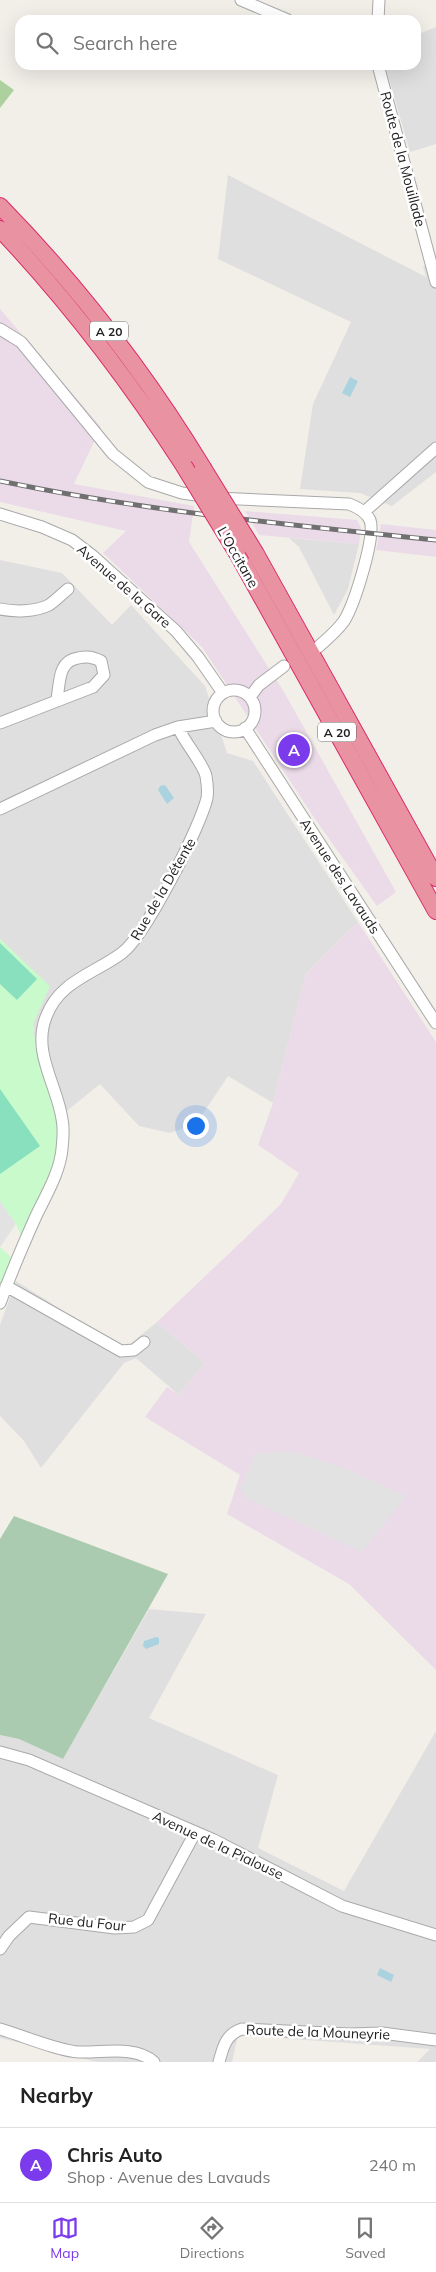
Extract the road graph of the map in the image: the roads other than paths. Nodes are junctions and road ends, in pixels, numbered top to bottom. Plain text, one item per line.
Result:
1 (241, 0) edge
2 (380, 0) edge
3 (276, 15) edge
4 (378, 15) edge
5 (379, 70) edge
6 (0, 206) edge
7 (0, 229) edge
8 (436, 282) edge
9 (0, 329) edge
10 (436, 448) edge
11 (364, 512) junction
12 (0, 514) edge
13 (68, 589) dead end
14 (0, 609) edge
15 (317, 648) dead end
16 (284, 666) dead end
17 (223, 693) junction
18 (250, 696) junction
19 (57, 699) junction
20 (216, 721) junction
21 (0, 722) edge
22 (178, 727) junction
23 (245, 728) junction
24 (0, 809) edge
25 (436, 878) edge
26 (436, 911) edge
27 (436, 1023) edge
28 (6, 1286) junction
29 (0, 1303) edge
30 (144, 1342) dead end
31 (0, 1752) edge
32 (195, 1833) junction
33 (436, 1934) edge
34 (0, 1949) edge
35 (0, 2030) edge
36 (436, 2040) edge
37 (154, 2062) edge
38 (219, 2062) edge

1 - 3 street
2 - 4 street
5 - 8 street, Route de la Mouillade
6 - 25 highway, L'Occitane / A 20, bridge
7 - 26 highway, L'Occitane / A 20, bridge
9 - 11 street
10 - 11 street
11 - 15 street
12 - 17 street, Avenue de la Gare
13 - 14 street
16 - 18 street
17 - 18 street
17 - 20 street
18 - 23 street
19 - 19 street
19 - 21 street
20 - 22 street
20 - 23 street
22 - 24 street
22 - 28 street, Rue de la Détente
23 - 27 street, Avenue des Lavauds
28 - 29 street, Rue de la Détente
28 - 30 street
31 - 32 street, Avenue de la Pialouse
32 - 33 street, Avenue de la Pialouse
32 - 34 street, Rue du Four
35 - 37 street
36 - 38 street, Route de la Mouneyrie

